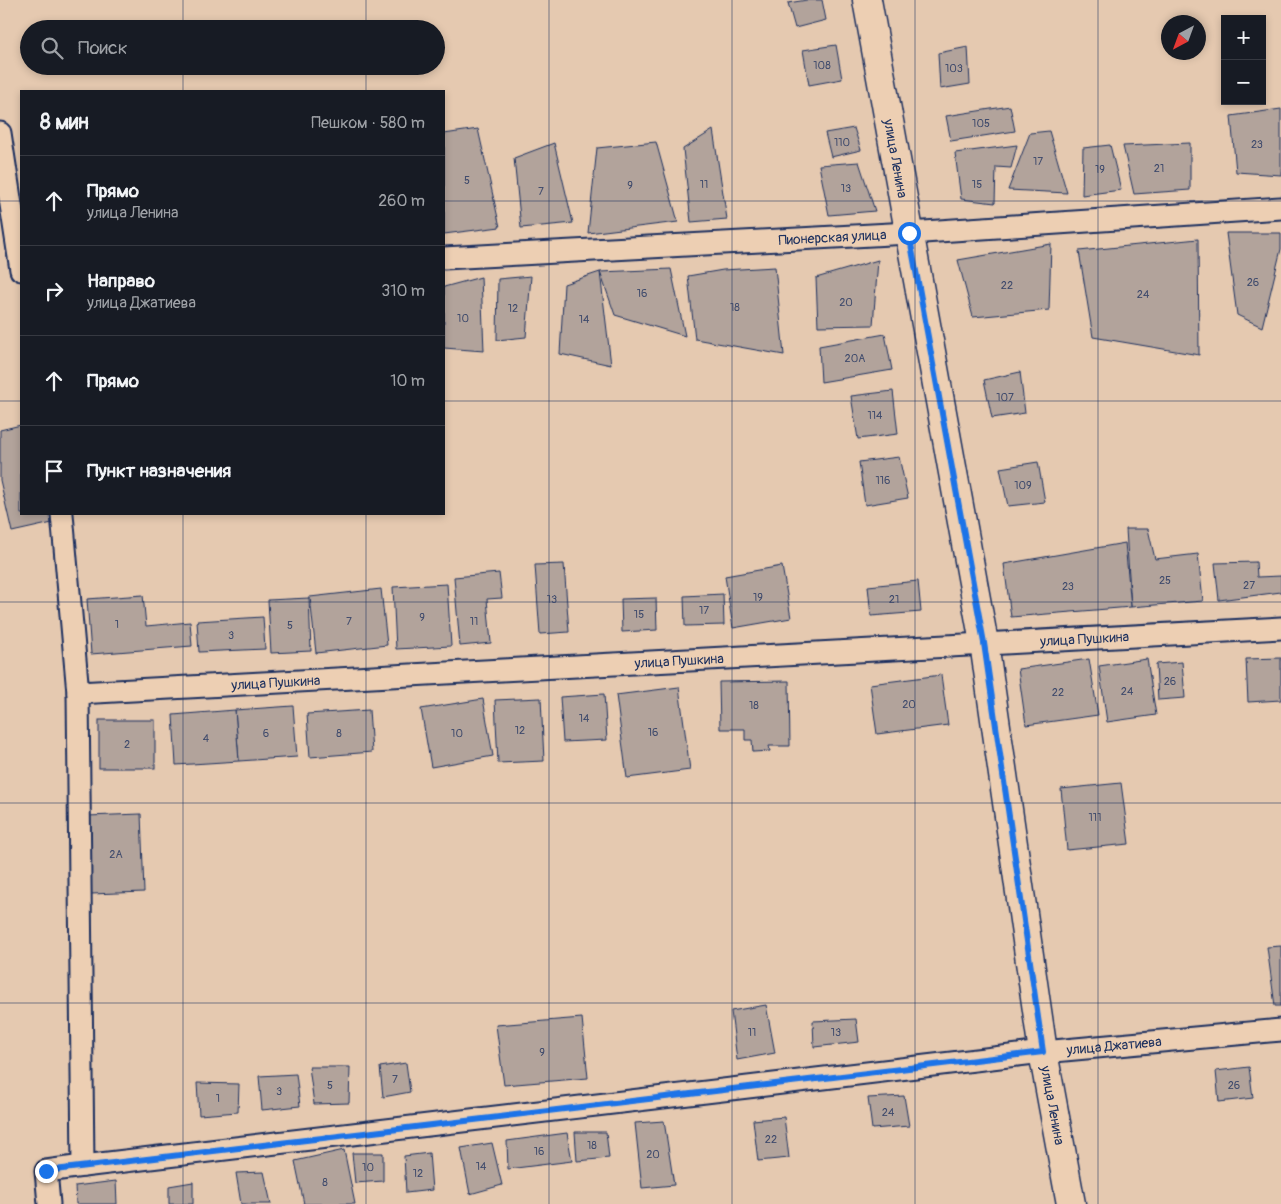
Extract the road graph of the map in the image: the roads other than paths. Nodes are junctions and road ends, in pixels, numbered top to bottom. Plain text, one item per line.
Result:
1 (867, 0) edge
2 (0, 133) edge
3 (1281, 208) edge
4 (909, 233) junction
5 (445, 258) edge
6 (20, 263) edge
7 (62, 515) edge
8 (1281, 628) edge
9 (984, 643) junction
10 (78, 693) junction
11 (1281, 1030) edge
12 (1043, 1052) junction
13 (83, 1166) junction
14 (49, 1204) edge
15 (1071, 1204) edge

1 - 4 street, улица Ленина
2 - 6 street
3 - 4 street, Пионерская улица
4 - 5 street, Пионерская улица
4 - 9 street, улица Ленина
7 - 10 street
8 - 9 street, улица Пушкина
9 - 10 street, улица Пушкина
9 - 12 street, улица Ленина
10 - 13 street
11 - 12 street, улица Джатиева
12 - 13 street, улица Джатиева
12 - 15 street, улица Ленина
13 - 14 street, улица Джатиева

